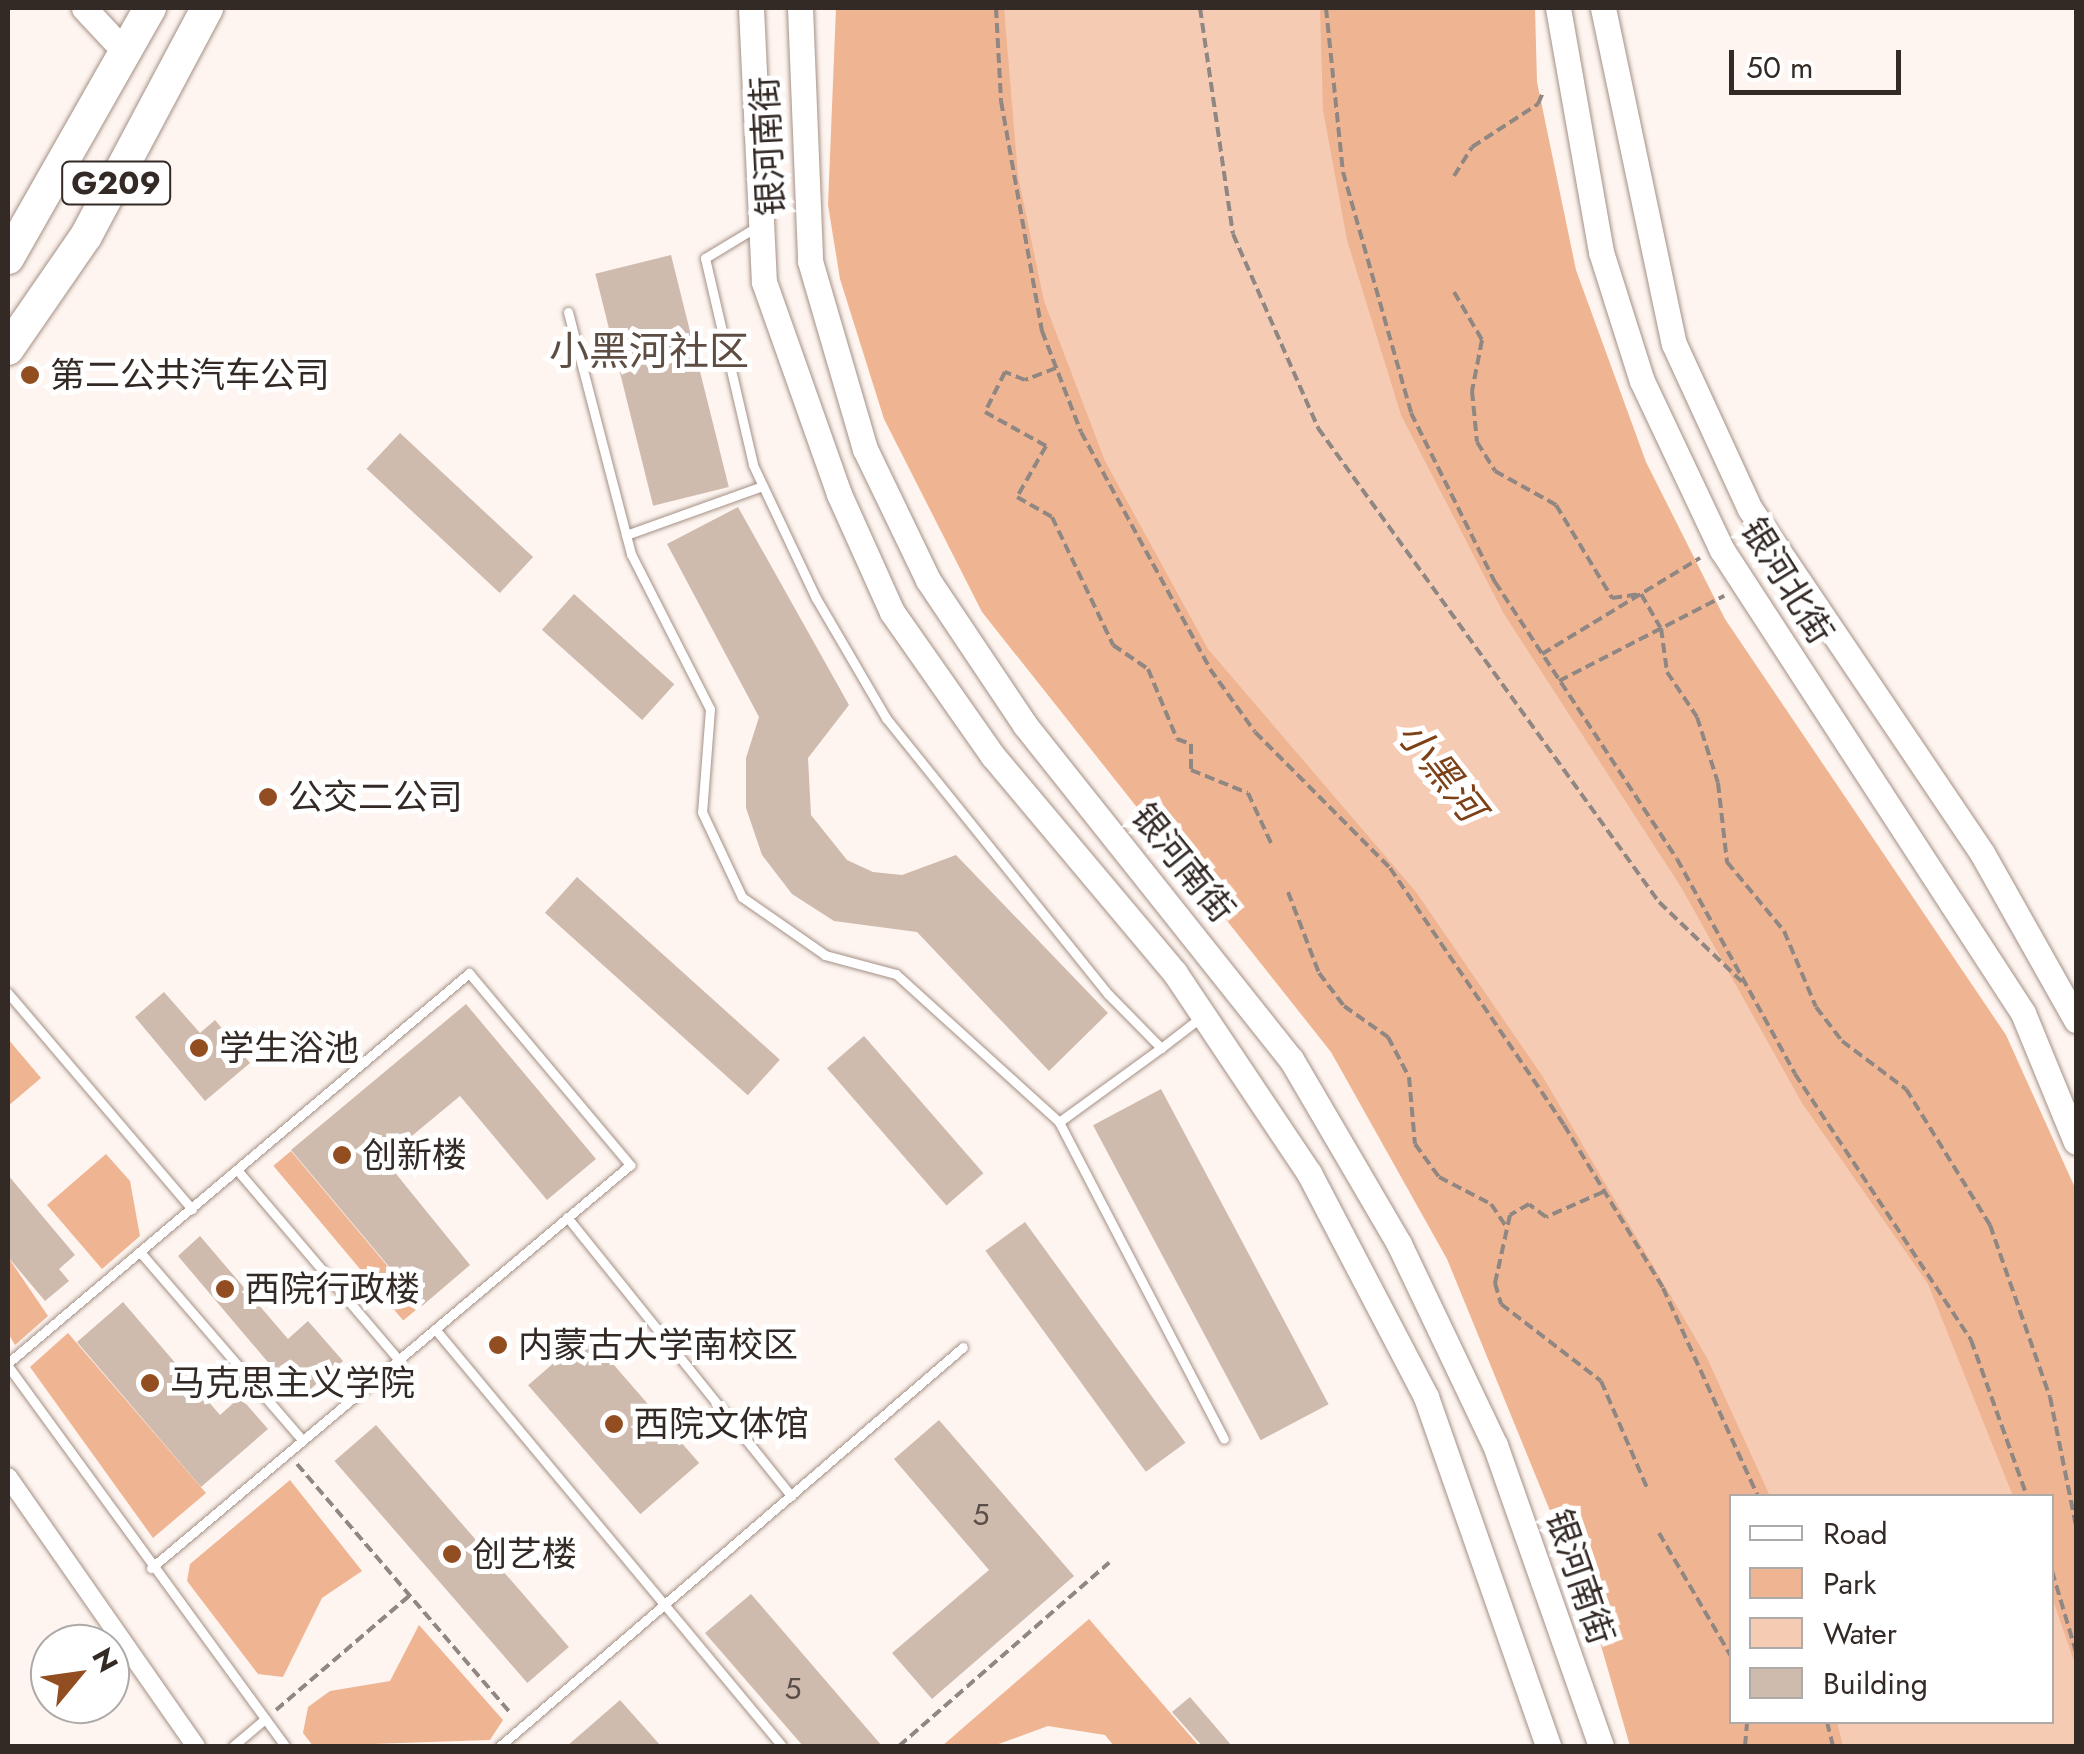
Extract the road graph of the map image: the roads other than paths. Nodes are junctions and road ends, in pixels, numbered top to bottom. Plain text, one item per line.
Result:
1 (84, 8) edge
2 (136, 8) edge
3 (150, 8) edge
4 (207, 8) edge
5 (228, 8) edge
6 (751, 8) edge
7 (800, 8) edge
8 (1558, 8) edge
9 (1603, 8) edge
10 (126, 52) junction
11 (171, 85) junction
12 (760, 224) junction
13 (8, 258) edge
14 (568, 312) dead end
15 (8, 350) edge
16 (763, 486) junction
17 (626, 535) junction
18 (8, 994) edge
19 (1204, 1016) junction
20 (2076, 1020) edge
21 (1160, 1048) junction
22 (1059, 1122) junction
23 (2076, 1142) edge
24 (238, 1171) junction
25 (192, 1209) junction
26 (567, 1217) junction
27 (140, 1252) junction
28 (435, 1328) junction
29 (963, 1347) dead end
30 (398, 1360) junction
31 (8, 1364) edge
32 (1224, 1439) dead end
33 (302, 1440) junction
34 (8, 1476) edge
35 (791, 1496) junction
36 (151, 1568) junction
37 (665, 1604) junction
38 (265, 1719) junction
39 (196, 1746) edge
40 (233, 1746) edge
41 (285, 1746) edge
42 (500, 1746) edge
43 (782, 1746) edge
44 (1548, 1746) edge
45 (1600, 1746) edge

1 - 10 main road
2 - 10 highway, G209
3 - 10 highway, G209
4 - 11 highway, G209
5 - 11 highway, G209
6 - 12 main road, 银河南街
7 - 45 main road, 银河南街
8 - 23 main road, 银河北街
9 - 20 main road, 银河北街
10 - 13 highway, G209
11 - 15 highway, G209
12 - 16 lane
12 - 19 main road, 银河南街
14 - 17 lane
16 - 17 lane
16 - 21 lane
17 - 22 lane
18 - 25 lane
19 - 21 lane
19 - 44 main road, 银河南街
21 - 22 lane
22 - 32 lane
24 - 25 lane
24 - 26 lane
24 - 30 lane
25 - 27 lane
26 - 28 lane
26 - 35 lane
27 - 31 lane
27 - 33 lane
28 - 30 lane
28 - 37 lane
29 - 35 lane
30 - 33 lane
31 - 36 lane
33 - 36 lane
34 - 39 street
35 - 37 lane
36 - 38 lane
37 - 42 lane
37 - 43 lane
38 - 40 lane
38 - 41 lane

